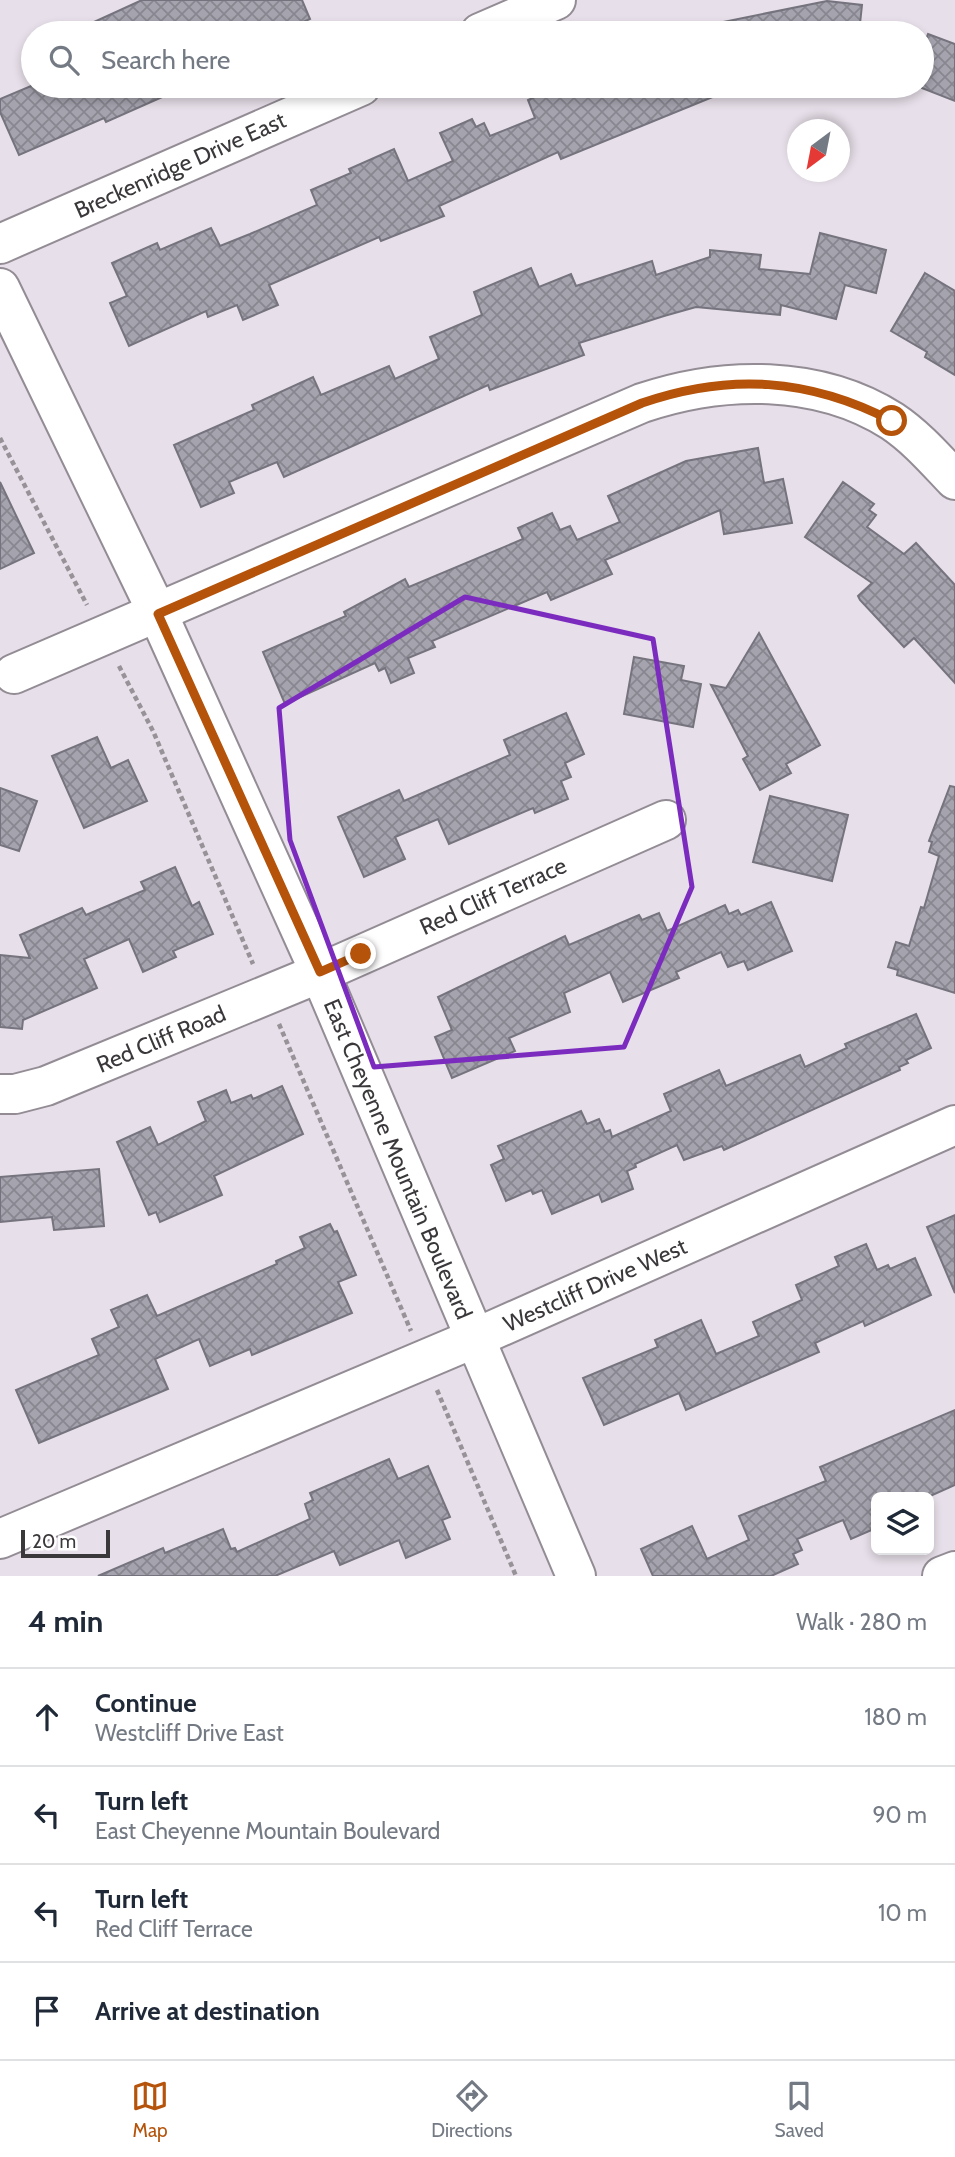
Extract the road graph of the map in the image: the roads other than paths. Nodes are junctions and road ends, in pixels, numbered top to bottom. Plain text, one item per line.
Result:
1 (556, 0) edge
2 (508, 21) edge
3 (334, 98) edge
4 (0, 244) edge
5 (0, 288) edge
6 (955, 480) edge
7 (158, 614) junction
8 (14, 674) dead end
9 (666, 820) dead end
10 (320, 972) junction
11 (0, 1094) edge
12 (955, 1125) edge
13 (473, 1339) junction
14 (0, 1539) edge
15 (955, 1571) edge
16 (576, 1576) edge
17 (942, 1576) edge

1 - 2 street
3 - 4 street, Breckenridge Drive East
5 - 7 street, East Cheyenne Mountain Boulevard
6 - 7 street
7 - 8 street
7 - 10 street, East Cheyenne Mountain Boulevard
9 - 10 street, Red Cliff Terrace
10 - 11 street, Red Cliff Road
10 - 13 street, East Cheyenne Mountain Boulevard
12 - 13 street, Westcliff Drive West
13 - 14 street, Westcliff Drive West
13 - 16 street, East Cheyenne Mountain Boulevard
15 - 17 street

